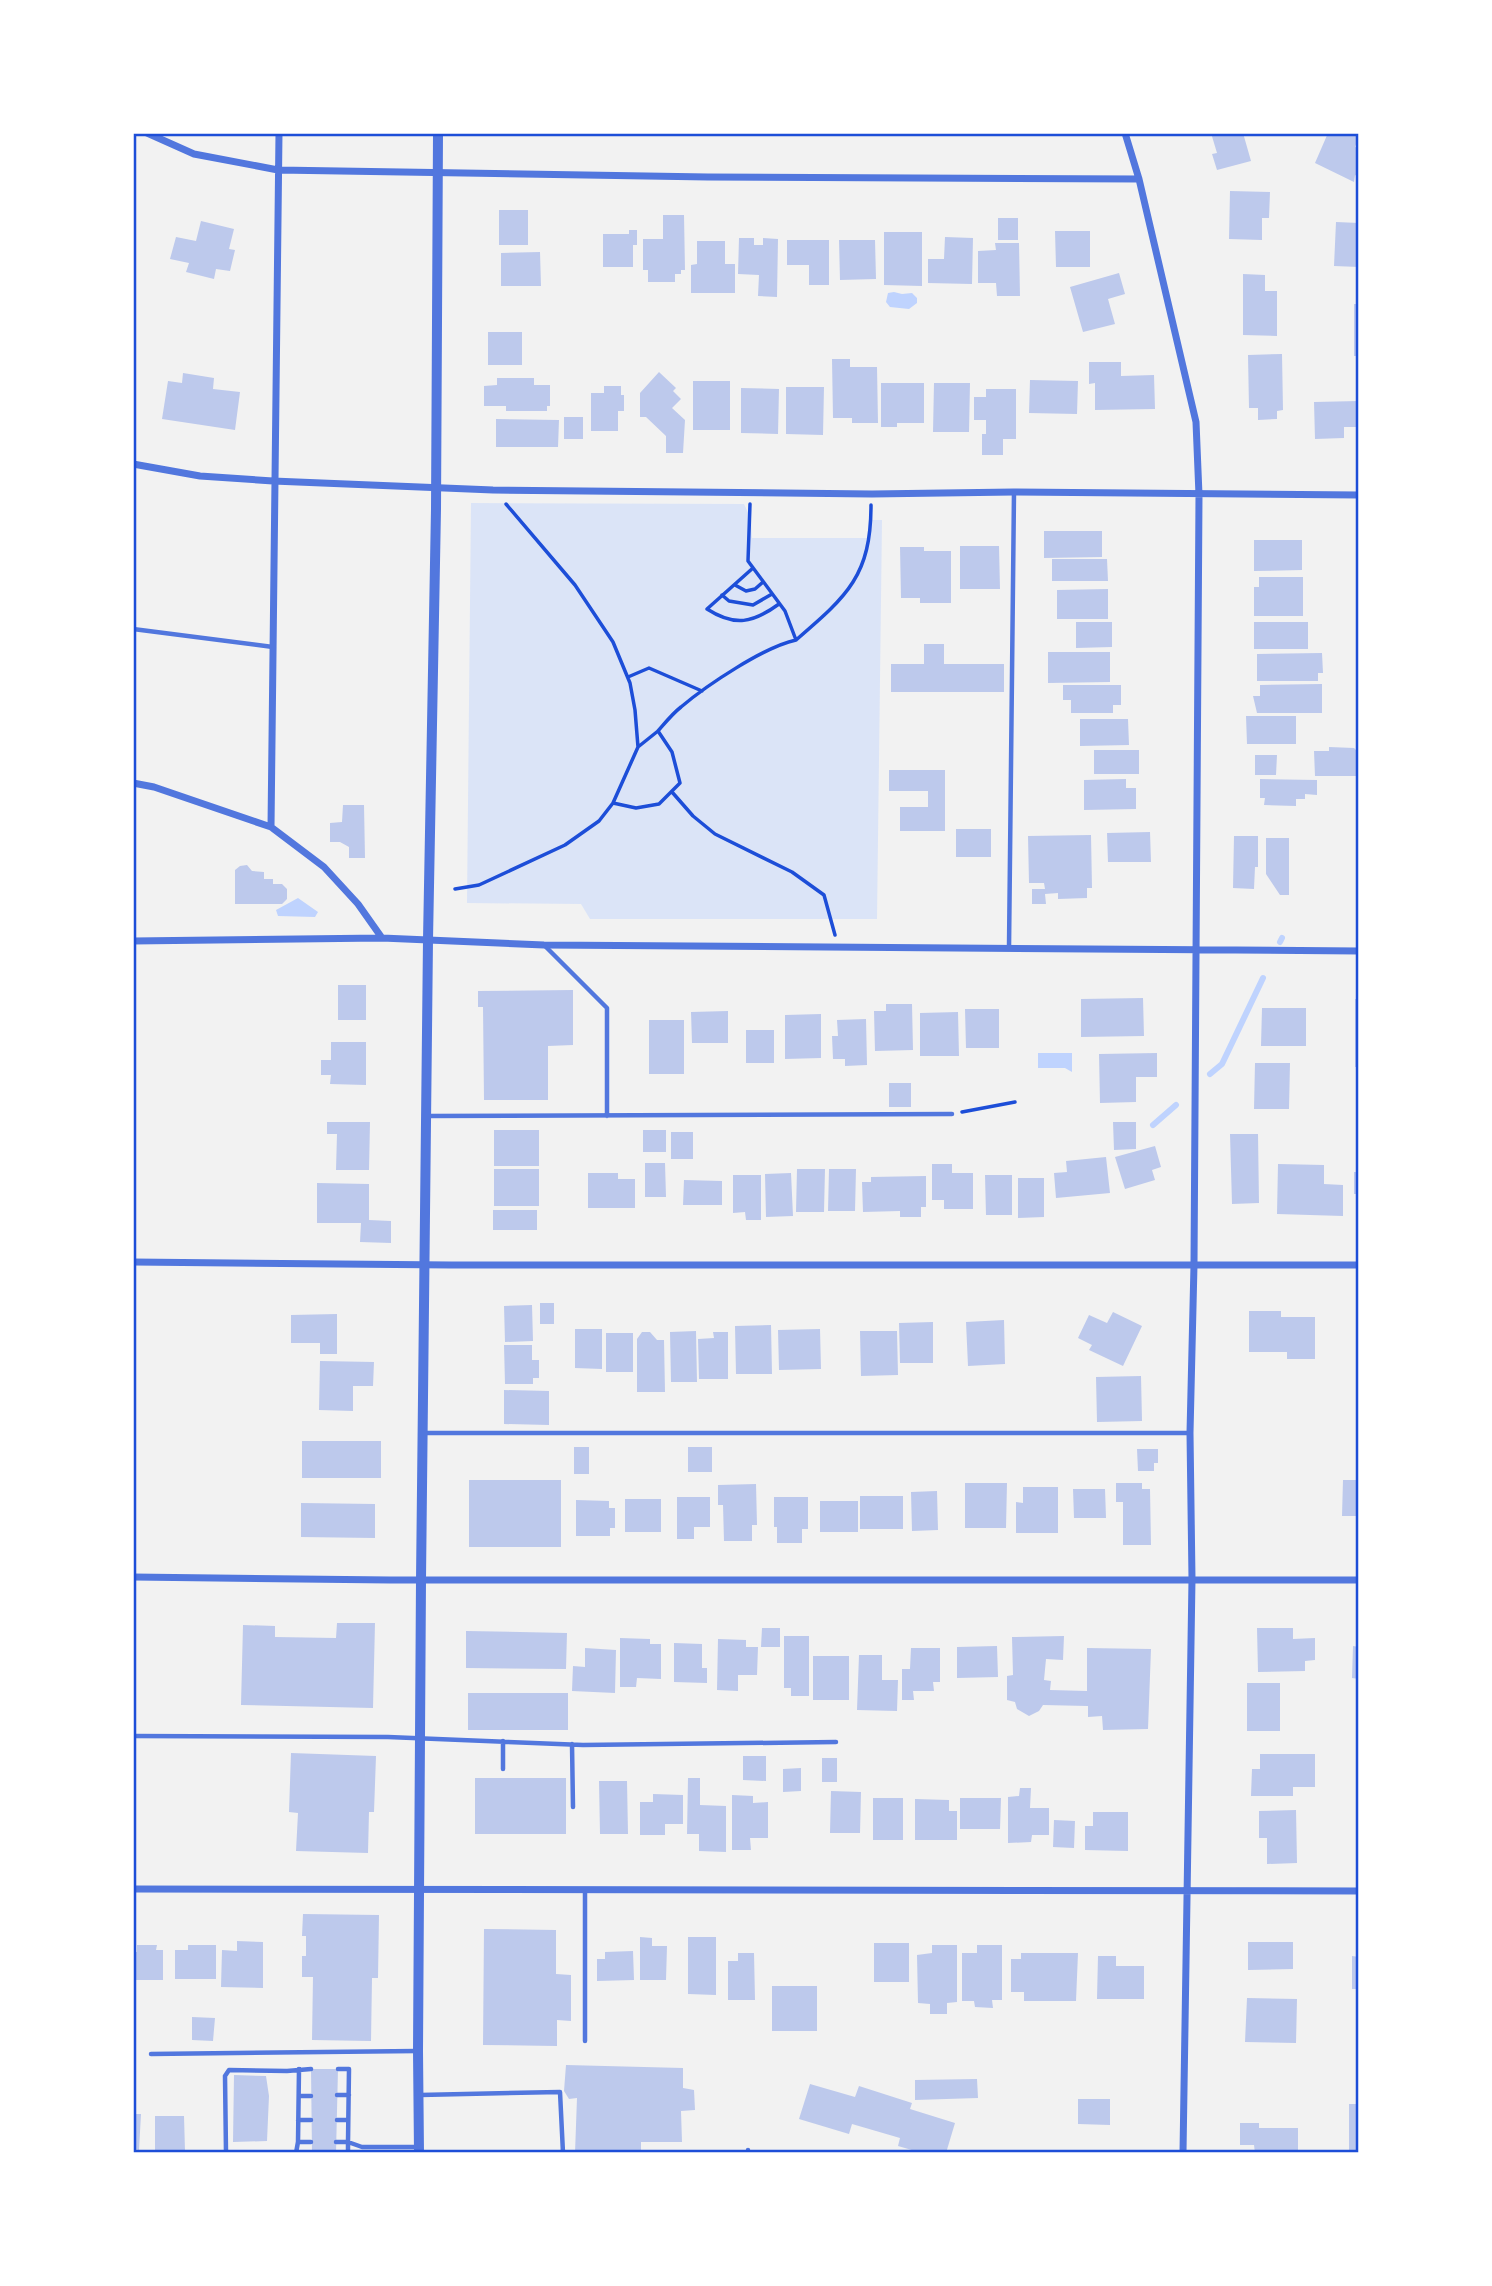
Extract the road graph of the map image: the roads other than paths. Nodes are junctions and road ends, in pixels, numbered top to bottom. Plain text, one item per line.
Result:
1 (146, 133) edge
2 (279, 133) edge
3 (438, 133) edge
4 (1125, 133) edge
5 (278, 170) junction
6 (438, 173) junction
7 (1139, 179) junction
8 (133, 464) edge
9 (273, 481) junction
10 (436, 487) junction
11 (1014, 492) junction
12 (1199, 495) junction
13 (1359, 495) edge
14 (133, 629) edge
15 (273, 647) junction
16 (133, 783) edge
17 (271, 827) junction
18 (382, 938) junction
19 (428, 940) junction
20 (133, 941) edge
21 (544, 945) junction
22 (1009, 948) junction
23 (1197, 950) junction
24 (1359, 951) edge
25 (952, 1114) road end
26 (426, 1116) junction
27 (607, 1116) junction
28 (133, 1262) edge
29 (425, 1264) junction
30 (1194, 1265) junction
31 (1359, 1265) edge
32 (424, 1433) junction
33 (1190, 1433) junction
34 (133, 1577) edge
35 (1192, 1579) junction
36 (421, 1580) junction
37 (1359, 1580) edge
38 (133, 1736) edge
39 (421, 1738) junction
40 (503, 1741) junction
41 (836, 1742) dead end
42 (572, 1744) junction
43 (503, 1769) dead end
44 (573, 1807) dead end
45 (133, 1889) edge
46 (419, 1890) junction
47 (1188, 1890) junction
48 (585, 1891) junction
49 (1359, 1891) edge
50 (584, 2041) dead end
51 (418, 2051) junction
52 (151, 2054) dead end
53 (338, 2068) dead end
54 (299, 2069) junction
55 (311, 2069) dead end
56 (337, 2095) dead end
57 (349, 2095) junction
58 (419, 2095) junction
59 (299, 2096) junction
60 (311, 2096) dead end
61 (298, 2120) junction
62 (311, 2120) dead end
63 (337, 2120) dead end
64 (348, 2120) junction
65 (298, 2142) junction
66 (311, 2142) dead end
67 (336, 2142) dead end
68 (348, 2142) junction
69 (419, 2150) edge
70 (226, 2153) edge
71 (296, 2153) edge
72 (348, 2153) edge
73 (563, 2153) edge
74 (1184, 2153) edge

1 - 5 street
2 - 5 street
3 - 6 street
4 - 7 street
5 - 6 street
5 - 9 street
6 - 7 street
6 - 10 street
7 - 12 street
8 - 9 street
9 - 10 street
9 - 15 street
10 - 11 street
10 - 19 street
11 - 12 street
11 - 22 lane
12 - 13 street
12 - 23 street
14 - 15 lane
15 - 17 street
16 - 17 street
17 - 18 street
18 - 19 street
18 - 20 street
19 - 21 street
19 - 26 street
21 - 22 street
21 - 27 lane
22 - 23 street
23 - 24 street
23 - 30 street
25 - 27 lane
26 - 27 lane
26 - 29 street
28 - 29 street
29 - 30 street
29 - 32 street
30 - 31 street
30 - 33 street
32 - 33 lane
32 - 36 street
33 - 35 street
34 - 36 street
35 - 36 street
35 - 37 street
35 - 47 street
36 - 39 street
38 - 39 lane
39 - 40 lane
39 - 46 street
40 - 42 lane
40 - 43 lane
41 - 42 lane
42 - 44 lane
45 - 46 street
46 - 48 street
46 - 51 street
47 - 48 street
47 - 49 street
47 - 74 street
48 - 50 lane
51 - 52 lane
51 - 58 street
53 - 57 lane
54 - 55 lane
54 - 59 lane
54 - 70 lane
56 - 57 lane
57 - 64 lane
58 - 69 street
58 - 73 lane
59 - 60 lane
59 - 61 lane
61 - 62 lane
61 - 65 lane
63 - 64 lane
64 - 68 lane
65 - 66 lane
65 - 71 lane
67 - 68 lane
68 - 69 lane
68 - 72 lane

